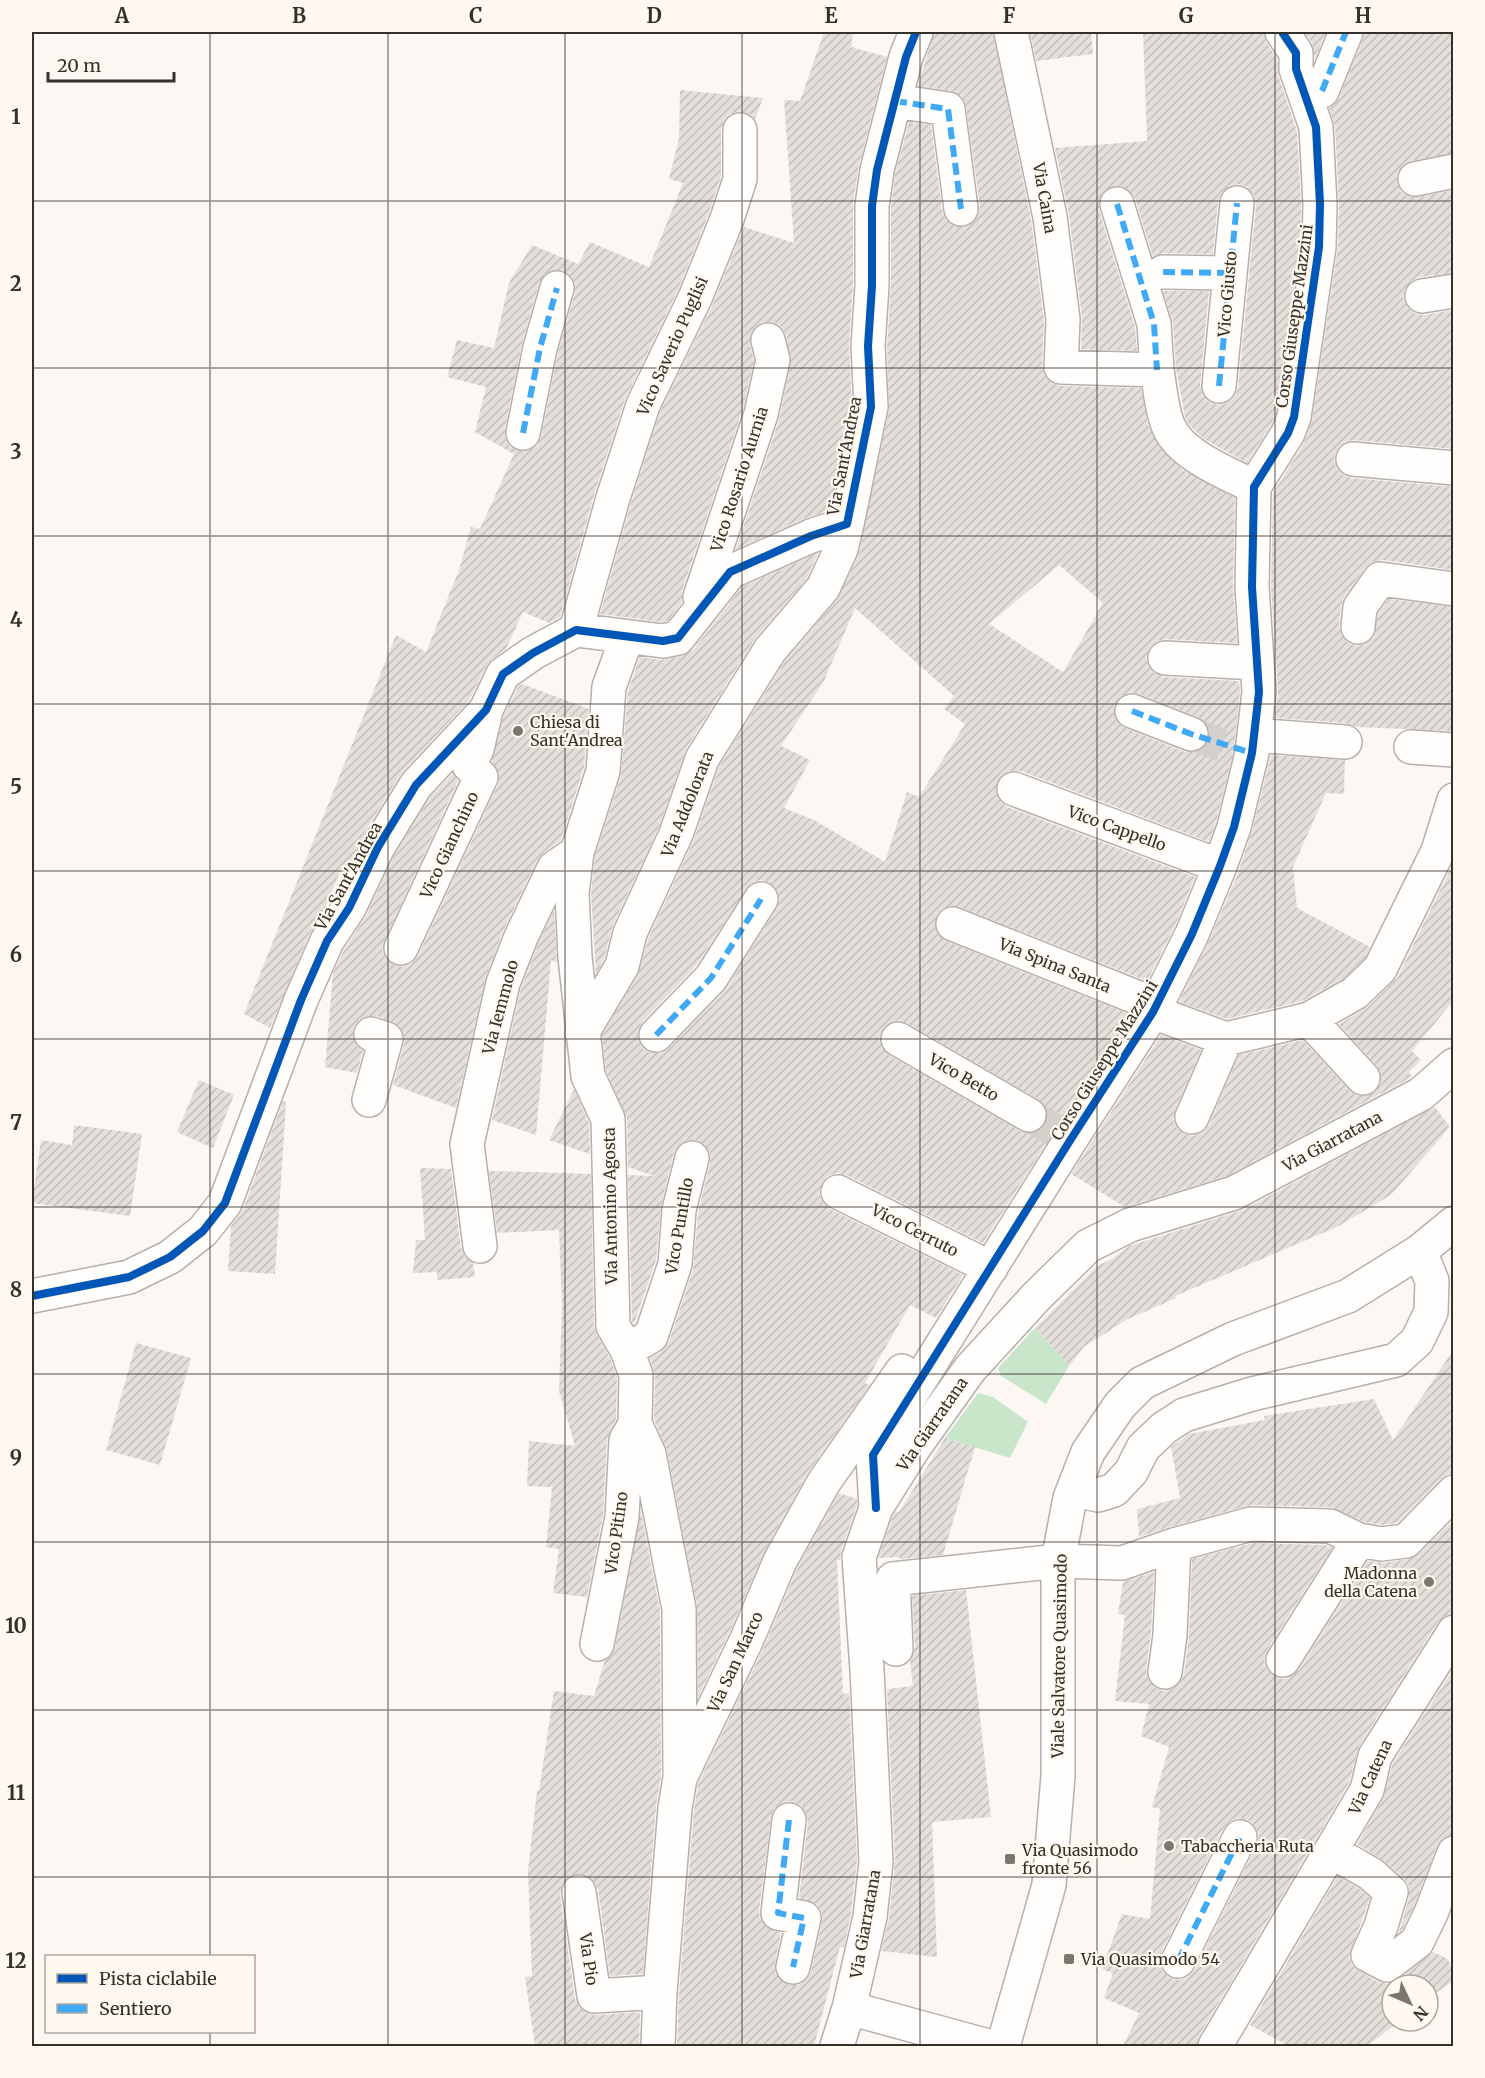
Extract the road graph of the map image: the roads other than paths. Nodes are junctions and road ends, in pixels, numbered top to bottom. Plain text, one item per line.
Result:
1 (916, 32) edge
2 (1011, 32) edge
3 (1282, 32) edge
4 (1346, 32) edge
5 (1322, 91) dead end
6 (895, 101) junction
7 (740, 130) dead end
8 (1454, 171) edge
9 (1415, 179) dead end
10 (1237, 203) dead end
11 (1117, 204) dead end
12 (961, 209) dead end
13 (1163, 272) dead end
14 (1229, 273) junction
15 (557, 288) dead end
16 (1454, 291) edge
17 (1422, 296) dead end
18 (768, 340) dead end
19 (1157, 370) junction
20 (1219, 386) dead end
21 (523, 433) dead end
22 (1353, 459) dead end
23 (1454, 468) edge
24 (1254, 487) junction
25 (847, 524) junction
26 (1454, 589) edge
27 (694, 616) junction
28 (1358, 627) dead end
29 (576, 630) junction
30 (627, 637) junction
31 (1166, 658) dead end
32 (1256, 663) junction
33 (486, 710) junction
34 (1132, 711) dead end
35 (1191, 734) tunnel mouth
36 (1345, 742) dead end
37 (1249, 747) junction
38 (1411, 747) dead end
39 (1454, 750) edge
40 (1014, 789) dead end
41 (1453, 806) edge
42 (577, 852) junction
43 (1220, 866) junction
44 (761, 899) dead end
45 (953, 924) dead end
46 (401, 948) dead end
47 (1155, 1009) junction
48 (1309, 1019) junction
49 (582, 1033) junction
50 (371, 1034) dead end
51 (656, 1035) dead end
52 (898, 1039) dead end
53 (1226, 1039) junction
54 (1454, 1065) edge
55 (1363, 1077) dead end
56 (369, 1100) dead end
57 (1029, 1115) tunnel mouth
58 (1192, 1117) dead end
59 (692, 1158) dead end
60 (838, 1192) dead end
61 (1454, 1222) edge
62 (480, 1246) dead end
63 (1420, 1251) junction
64 (991, 1268) junction
65 (32, 1296) edge
66 (950, 1334) junction
67 (627, 1350) junction
68 (635, 1424) junction
69 (1074, 1490) junction
70 (1454, 1492) edge
71 (876, 1508) junction
72 (1174, 1545) junction
73 (1355, 1546) junction
74 (1058, 1561) junction
75 (1454, 1632) edge
76 (597, 1644) dead end
77 (896, 1648) dead end
78 (1283, 1660) dead end
79 (1165, 1672) dead end
80 (680, 1778) junction
81 (789, 1820) dead end
82 (1240, 1837) dead end
83 (1331, 1851) junction
84 (1454, 1853) edge
85 (579, 1892) dead end
86 (1178, 1960) dead end
87 (794, 1967) dead end
88 (660, 1992) junction
89 (849, 2008) junction
90 (658, 2046) edge
91 (837, 2046) edge
92 (988, 2046) edge
93 (1003, 2046) edge
94 (1215, 2046) edge

1 - 6 street, Via Sant'Andrea
2 - 19 street, Via Caina
3 - 24 street, Corso Giuseppe Mazzini
4 - 5 street
6 - 12 street
6 - 25 street, Via Sant'Andrea
7 - 29 street, Vico Saverio Puglisi
8 - 9 street
10 - 14 street, Vico Giusto
11 - 19 street
13 - 14 street
14 - 20 street, Vico Giusto
15 - 21 street
16 - 17 street
18 - 27 street, Vico Rosario Aurnia
19 - 24 street
22 - 23 street
24 - 32 street, Corso Giuseppe Mazzini
25 - 27 street, Via Sant'Andrea
25 - 49 street, Via Addolorata
26 - 28 street
27 - 30 street, Via Sant'Andrea
29 - 30 street, Via Sant'Andrea
29 - 33 street, Via Sant'Andrea
30 - 42 street, Via Antonino Agosta
31 - 32 street
32 - 37 street, Corso Giuseppe Mazzini
33 - 46 street, Vico Gianchino
33 - 65 street, Via Sant'Andrea
34 - 35 street
36 - 37 street
37 - 43 street, Corso Giuseppe Mazzini
38 - 39 street
40 - 43 street, Vico Cappello
41 - 48 street
42 - 49 street, Via Antonino Agosta
42 - 62 street, Via Iemmolo
43 - 47 street, Corso Giuseppe Mazzini
44 - 51 street
45 - 47 street, Via Spina Santa
47 - 53 street, Via Spina Santa
47 - 64 street, Corso Giuseppe Mazzini
48 - 53 street
48 - 55 street
49 - 67 street, Via Antonino Agosta
50 - 56 street
52 - 57 street, Vico Betto
53 - 58 street
54 - 71 street, Via Giarratana
59 - 67 street, Vico Puntillo
60 - 64 street, Vico Cerruto
61 - 63 street, Viale Salvatore Quasimodo
63 - 69 street, Viale Salvatore Quasimodo
63 - 69 street
64 - 66 street, Corso Giuseppe Mazzini
66 - 71 street, Corso Giuseppe Mazzini
66 - 80 street, Via San Marco
67 - 68 street, Via Antonino Agosta
68 - 76 street, Vico Pitino
68 - 80 street, Via Antonino Agosta
69 - 74 street, Viale Salvatore Quasimodo
70 - 73 street
71 - 89 street, Via Giarratana
72 - 73 street
72 - 74 street
72 - 79 street
73 - 78 street
74 - 77 street
74 - 93 street, Viale Salvatore Quasimodo
75 - 83 street, Via Catena
80 - 88 street, Via San Marco
81 - 87 street
82 - 86 street
83 - 84 street
83 - 94 street, Via Catena
85 - 88 street, Via Pio
88 - 90 street, Via San Marco
89 - 91 street, Via Giarratana
89 - 92 street

